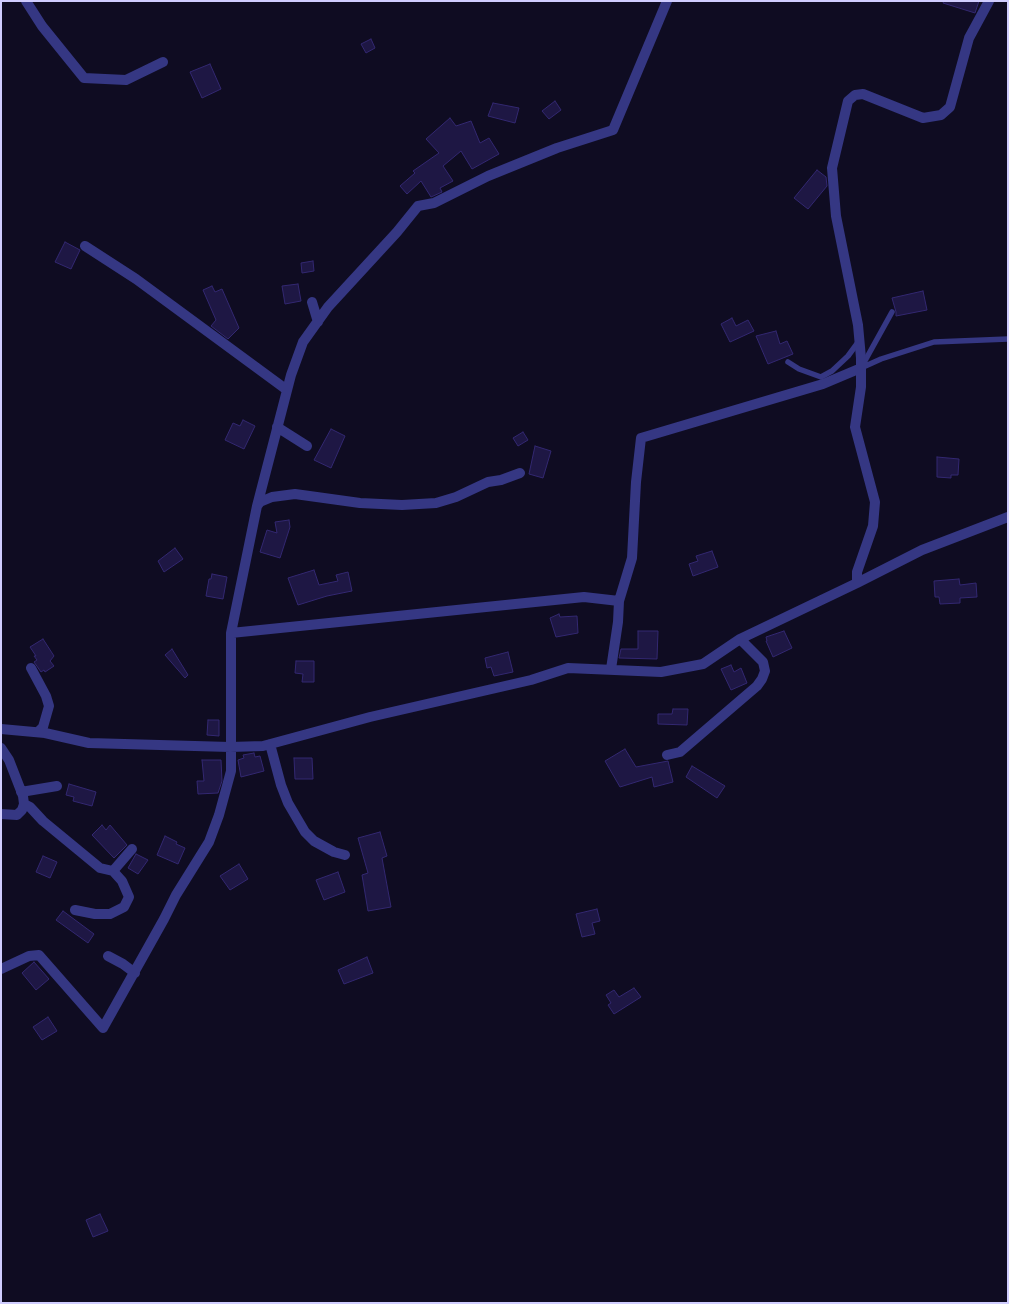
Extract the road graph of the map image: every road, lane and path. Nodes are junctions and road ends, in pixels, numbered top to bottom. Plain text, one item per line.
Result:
1 (26, 1) edge
2 (667, 1) edge
3 (989, 1) edge
4 (163, 62) dead end
5 (85, 246) dead end
6 (312, 302) dead end
7 (892, 312) dead end
8 (318, 322) junction
9 (1008, 339) edge
10 (859, 340) junction
11 (788, 362) dead end
12 (861, 368) junction
13 (287, 390) junction
14 (278, 427) junction
15 (307, 446) dead end
16 (520, 473) dead end
17 (257, 506) junction
18 (1008, 517) edge
19 (857, 583) junction
20 (619, 601) junction
21 (231, 633) junction
22 (740, 639) junction
23 (31, 668) dead end
24 (612, 669) junction
25 (1, 729) edge
26 (38, 732) junction
27 (270, 744) junction
28 (230, 747) junction
29 (1, 748) edge
30 (667, 755) dead end
31 (57, 786) dead end
32 (21, 792) junction
33 (24, 804) junction
34 (1, 814) edge
35 (132, 849) dead end
36 (345, 856) dead end
37 (113, 871) junction
38 (75, 910) dead end
39 (108, 956) dead end
40 (1, 969) edge
41 (134, 973) junction

1 - 4 street
2 - 8 street
3 - 10 street
5 - 13 street
6 - 8 street
7 - 12 lane
8 - 13 street
9 - 12 lane
10 - 11 lane
10 - 12 street
12 - 19 street
12 - 20 street
13 - 14 street
14 - 15 street
14 - 17 street
16 - 17 street
17 - 21 street
18 - 19 street
19 - 22 street
20 - 21 street
20 - 24 street
21 - 28 street
22 - 24 street
22 - 30 street
23 - 26 street
24 - 27 street
25 - 26 street
26 - 28 street
27 - 28 street
27 - 36 street
28 - 41 street
29 - 32 street
31 - 32 street
32 - 33 street
33 - 34 street
33 - 37 street
35 - 37 street
37 - 38 street
39 - 41 street
40 - 41 street

